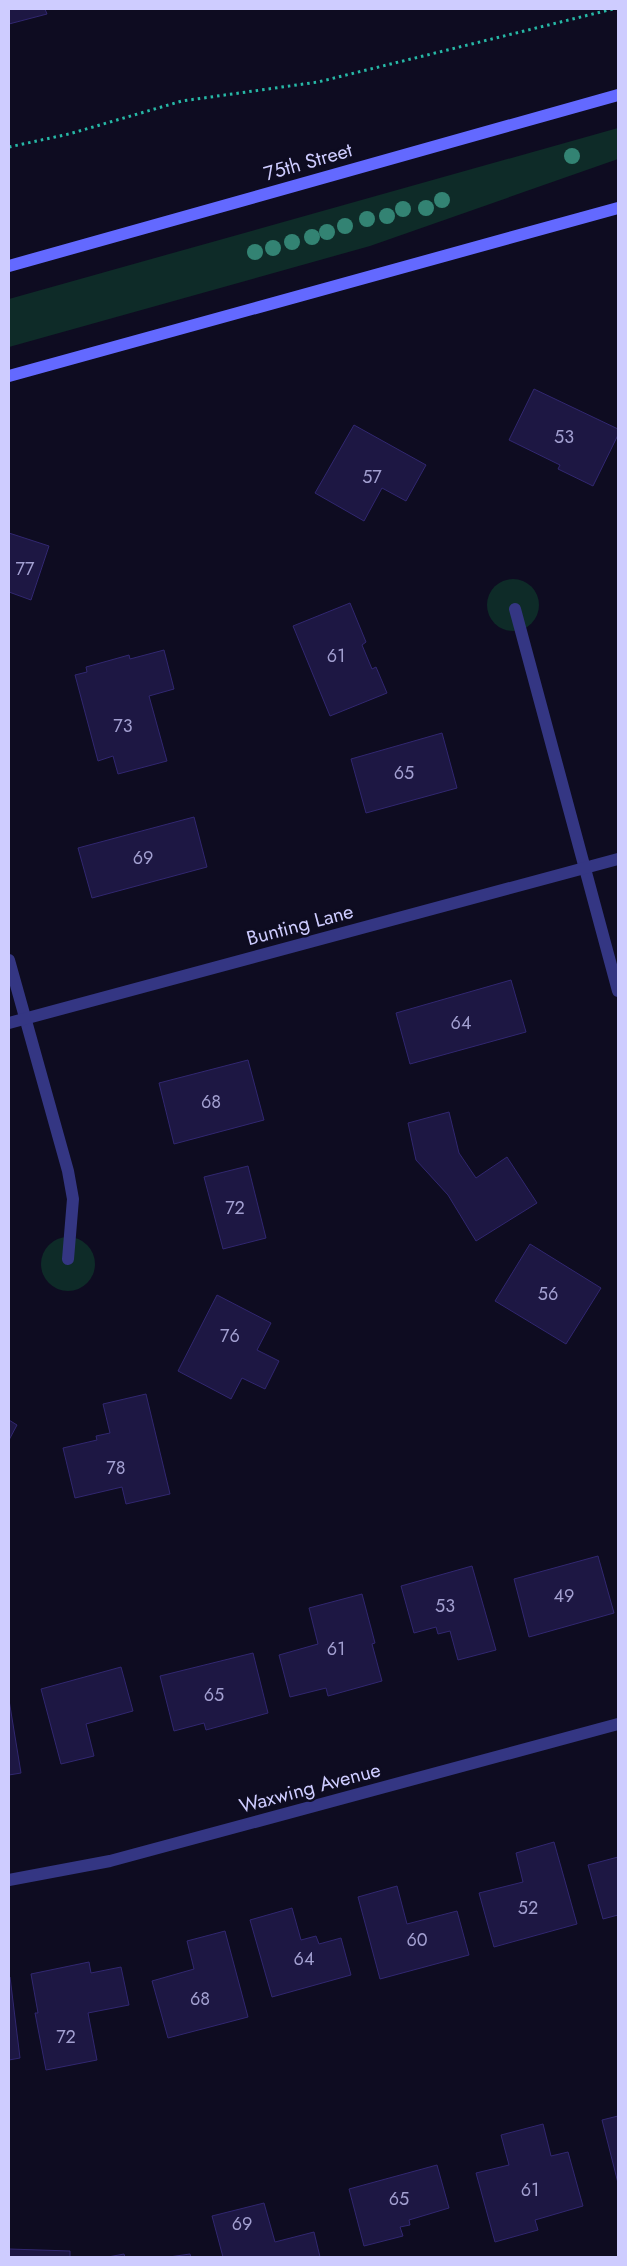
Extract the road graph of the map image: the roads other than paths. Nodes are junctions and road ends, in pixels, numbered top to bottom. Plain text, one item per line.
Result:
1 (618, 95) edge
2 (618, 208) edge
3 (9, 266) edge
4 (9, 376) edge
5 (515, 608) dead end
6 (618, 859) edge
7 (585, 868) junction
8 (9, 960) edge
9 (618, 991) edge
10 (25, 1018) junction
11 (9, 1023) edge
12 (68, 1259) dead end
13 (618, 1724) edge
14 (9, 1880) edge

1 - 3 main road, 75th Street
2 - 4 main road
5 - 7 street
6 - 7 street, Bunting Lane
7 - 9 street
7 - 10 street, Bunting Lane
8 - 10 street
10 - 11 street, Bunting Lane
10 - 12 street
13 - 14 street, Waxwing Avenue

